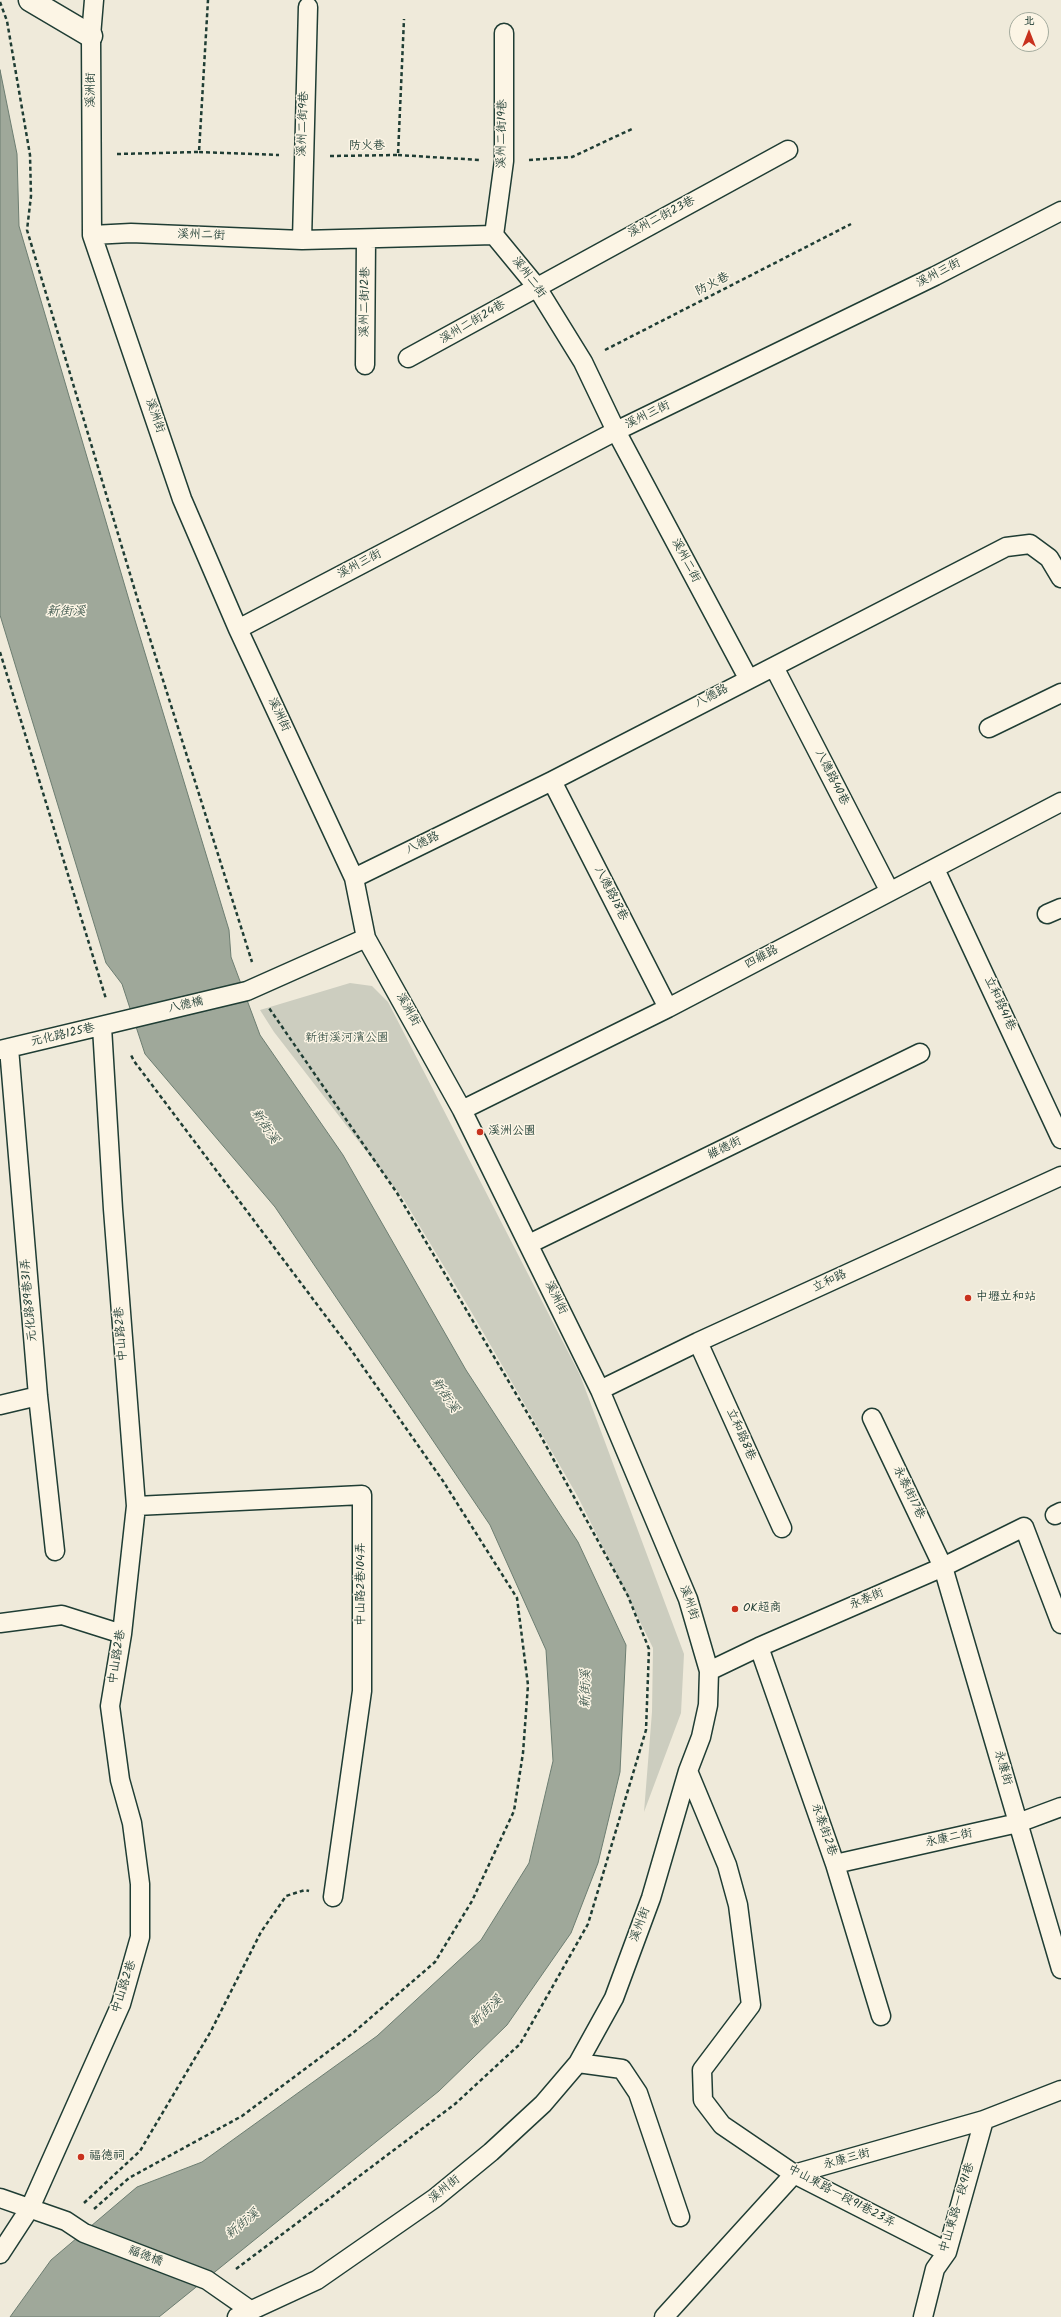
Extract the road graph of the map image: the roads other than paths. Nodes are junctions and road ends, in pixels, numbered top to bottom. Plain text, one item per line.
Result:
1 (30, 0) edge
2 (94, 0) edge
3 (308, 7) dead end
4 (504, 33) dead end
5 (91, 36) junction
6 (788, 150) dead end
7 (1061, 211) edge
8 (92, 235) junction
9 (494, 235) junction
10 (366, 239) junction
11 (302, 240) junction
12 (536, 286) junction
13 (408, 358) dead end
14 (365, 365) dead end
15 (616, 431) junction
16 (1061, 578) edge
17 (238, 629) junction
18 (774, 667) junction
19 (748, 678) junction
20 (1061, 693) edge
21 (989, 728) dead end
22 (552, 781) junction
23 (1061, 802) edge
24 (935, 869) junction
25 (354, 878) junction
26 (889, 890) junction
27 (366, 938) junction
28 (668, 1008) junction
29 (126, 1020) joint
30 (102, 1027) junction
31 (4, 1049) edge
32 (920, 1053) dead end
33 (462, 1110) junction
34 (1061, 1139) edge
35 (1061, 1176) edge
36 (529, 1244) junction
37 (698, 1342) junction
38 (600, 1390) junction
39 (38, 1396) junction
40 (0, 1405) edge
41 (872, 1418) dead end
42 (136, 1506) junction
43 (782, 1528) dead end
44 (55, 1551) dead end
45 (944, 1567) junction
46 (0, 1623) edge
47 (1061, 1624) edge
48 (122, 1634) junction
49 (759, 1647) junction
50 (709, 1670) junction
51 (688, 1771) junction
52 (1061, 1807) edge
53 (1018, 1823) junction
54 (835, 1864) junction
55 (333, 1897) road end
56 (1061, 1969) edge
57 (881, 2016) dead end
58 (578, 2063) junction
59 (1061, 2090) edge
60 (984, 2120) junction
61 (794, 2174) junction
62 (0, 2198) edge
63 (30, 2208) junction
64 (680, 2217) dead end
65 (947, 2252) junction
66 (0, 2254) edge
67 (244, 2313) edge
68 (664, 2317) edge
69 (923, 2317) edge

1 - 5 street
2 - 5 lane, 溪洲街
3 - 11 lane, 溪州二街9巷
4 - 9 lane, 溪州二街19巷
5 - 8 lane, 溪洲街
6 - 12 lane, 溪州二街23巷
7 - 15 lane, 溪州三街
8 - 11 lane, 溪州二街
8 - 17 lane, 溪洲街
9 - 10 lane, 溪州二街
9 - 12 lane, 溪州二街
10 - 11 lane, 溪州二街
10 - 14 lane, 溪州二街12巷
12 - 13 lane, 溪州二街24巷
12 - 15 lane, 溪州二街
15 - 17 lane, 溪州三街
15 - 19 lane, 溪州二街
16 - 18 lane, 八德路
17 - 25 lane, 溪洲街
18 - 19 lane, 八德路
18 - 26 lane, 八德路40巷
19 - 22 lane, 八德路
20 - 21 lane
22 - 25 lane, 八德路
22 - 28 lane, 八德路18巷
23 - 24 lane, 四維路
24 - 26 lane, 四維路
24 - 34 lane, 立和路41巷
25 - 27 lane, 溪洲街
26 - 28 lane, 四維路
27 - 29 lane, 八德橋
27 - 33 lane, 溪洲街
28 - 33 lane, 四維路
29 - 30 lane, 元化路125巷
30 - 31 lane, 元化路125巷
30 - 42 lane, 中山路2巷
31 - 39 lane, 元化路89巷31弄
32 - 36 lane, 維德街
33 - 36 lane, 溪洲街
35 - 37 lane, 立和路
36 - 38 lane, 溪洲街
37 - 38 lane, 立和路
37 - 43 lane, 立和路8巷
38 - 50 lane, 溪州街
39 - 40 lane
39 - 44 lane, 元化路89巷31弄
41 - 45 lane, 永泰街17巷
42 - 48 lane, 中山路2巷
42 - 55 lane, 中山路2巷104弄
45 - 47 lane, 永泰街
45 - 49 lane, 永泰街
45 - 53 lane, 永康街
46 - 48 lane
48 - 63 lane, 中山路2巷
49 - 50 lane, 永泰街
49 - 54 lane, 永泰街2巷
50 - 51 lane, 溪州街
51 - 58 lane, 溪州街
51 - 61 lane, 中山東路一段91巷23弄
52 - 53 lane, 永康二街
53 - 54 lane, 永康二街
53 - 56 lane, 永康街
54 - 57 lane, 永泰街2巷
58 - 64 lane
58 - 67 lane, 溪州街
59 - 60 lane, 永康三街
60 - 61 lane, 永康三街
60 - 65 lane, 中山東路一段91巷
61 - 65 lane, 中山東路一段91巷23弄
61 - 68 lane
62 - 63 lane, 福德橋
63 - 66 lane, 中山路2巷
63 - 67 lane, 福德橋
65 - 69 lane, 中山東路一段91巷

